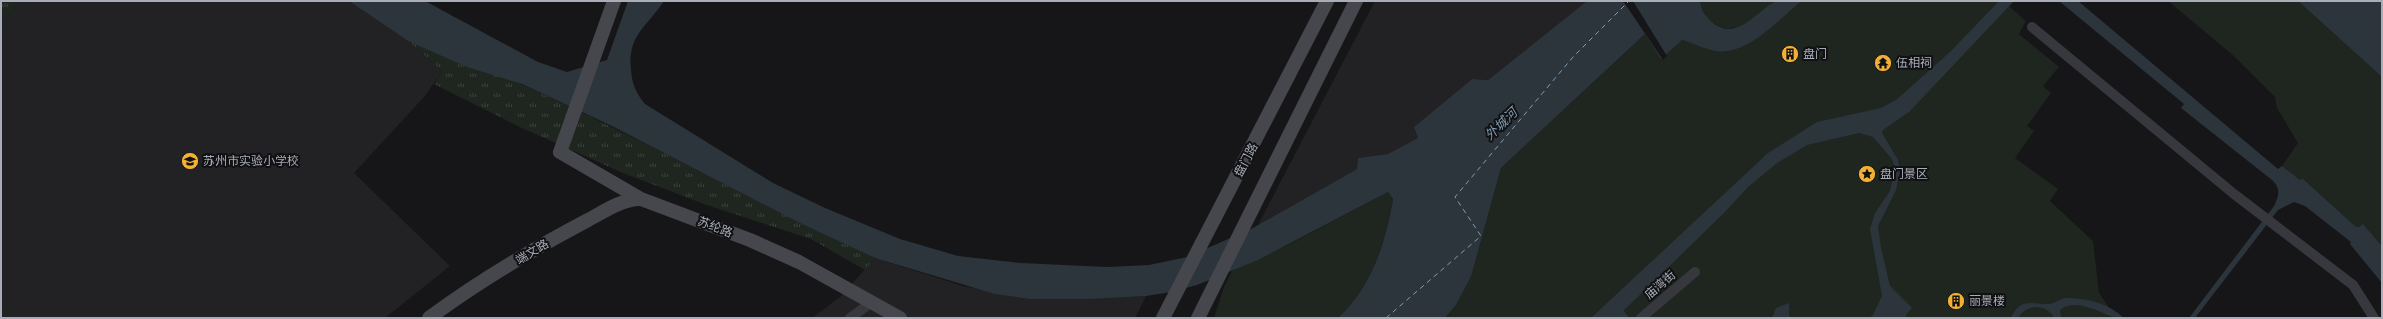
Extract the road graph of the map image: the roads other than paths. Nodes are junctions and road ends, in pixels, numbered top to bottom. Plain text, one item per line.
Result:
1 (614, 1) edge
2 (1328, 1) edge
3 (1356, 1) edge
4 (2032, 26) dead end
5 (641, 199) junction
6 (1695, 272) dead end
7 (872, 302) junction
8 (429, 318) edge
9 (850, 318) edge
10 (880, 318) edge
11 (900, 318) edge
12 (1163, 318) edge
13 (1198, 318) edge
14 (1641, 318) edge
15 (2374, 318) edge

1 - 5 street, 苏纶路
2 - 12 street, 盘门路
3 - 13 street
4 - 15 street
5 - 7 street, 苏纶路
5 - 8 street, 端文路
6 - 14 street, 庙湾街
7 - 9 street
7 - 10 street
7 - 11 street, 苏纶路

